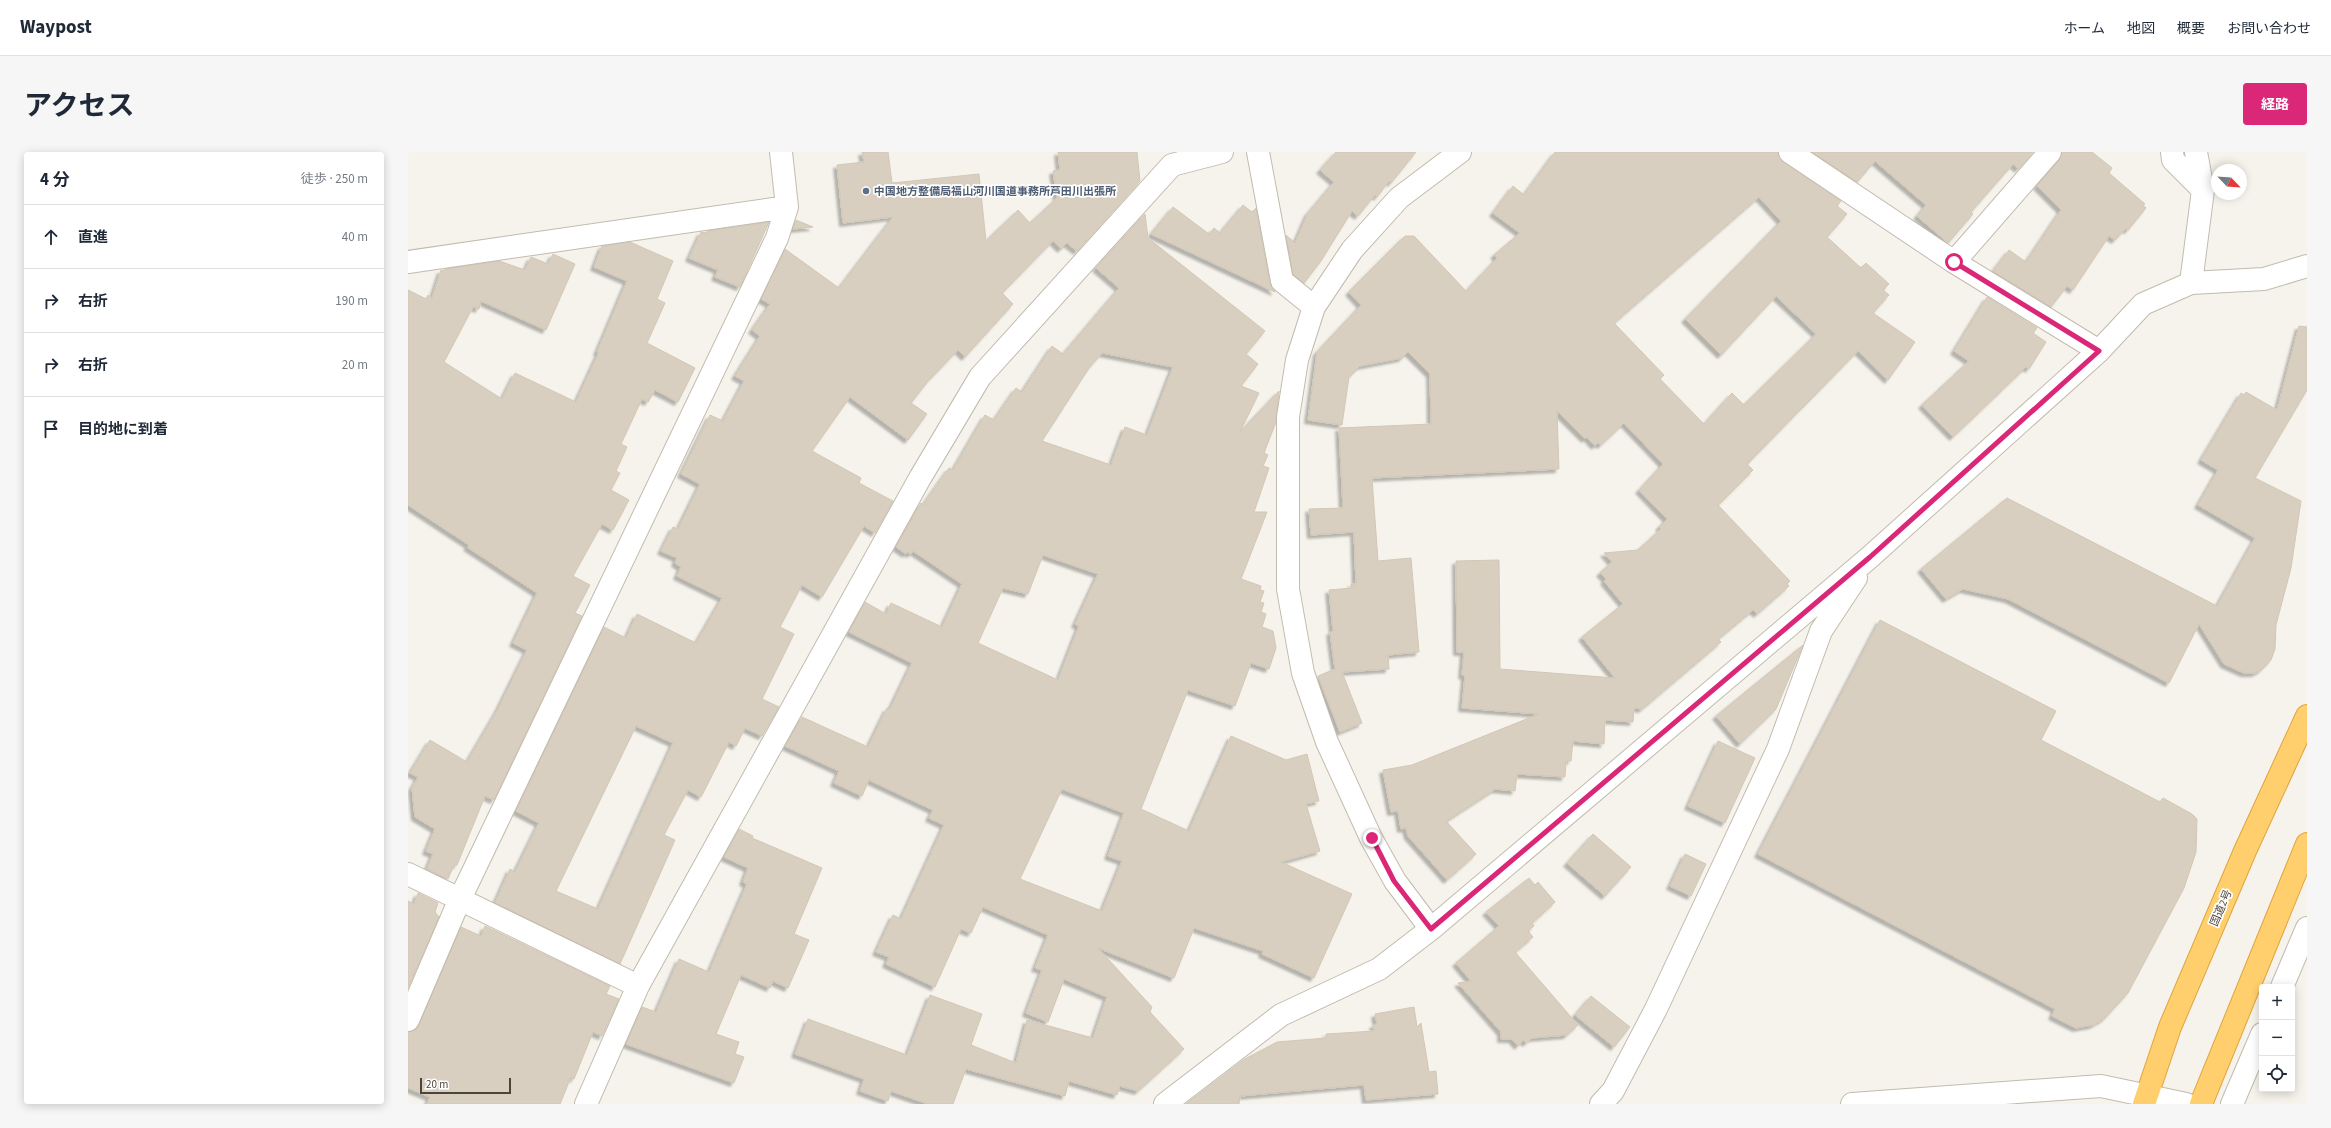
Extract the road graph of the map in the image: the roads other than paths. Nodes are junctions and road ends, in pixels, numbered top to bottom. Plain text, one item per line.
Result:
1 (781, 152) edge
2 (1222, 152) edge
3 (1258, 152) edge
4 (1460, 152) edge
5 (1790, 152) edge
6 (2050, 152) edge
7 (2172, 152) edge
8 (2196, 152) edge
9 (1171, 158) edge
10 (2203, 190) junction
11 (787, 207) junction
12 (408, 262) edge
13 (1954, 262) junction
14 (2307, 266) edge
15 (2191, 283) junction
16 (1314, 307) junction
17 (2099, 351) junction
18 (1870, 557) junction
19 (2307, 716) edge
20 (2307, 844) edge
21 (408, 874) edge
22 (459, 901) junction
23 (2307, 928) edge
24 (1431, 929) junction
25 (2283, 984) edge
26 (638, 986) junction
27 (408, 1020) edge
28 (2259, 1041) edge
29 (2146, 1099) edge
30 (586, 1104) edge
31 (1165, 1104) edge
32 (1601, 1104) edge
33 (1852, 1104) edge
34 (2186, 1104) edge
35 (2201, 1104) edge
36 (2232, 1104) edge

1 - 11 street
2 - 9 street
3 - 16 street
4 - 16 street
5 - 13 street
6 - 13 street
7 - 10 street
8 - 10 street
9 - 26 street
10 - 15 street
11 - 12 street
11 - 22 street
13 - 17 street
14 - 15 street
15 - 17 street
16 - 24 street
17 - 18 street
18 - 24 street
18 - 32 street
19 - 29 highway, 国道2号
20 - 35 highway
21 - 22 street
22 - 26 street
22 - 27 street
23 - 25 street
24 - 31 street
26 - 30 street
28 - 36 street
29 - 33 street
29 - 34 street

